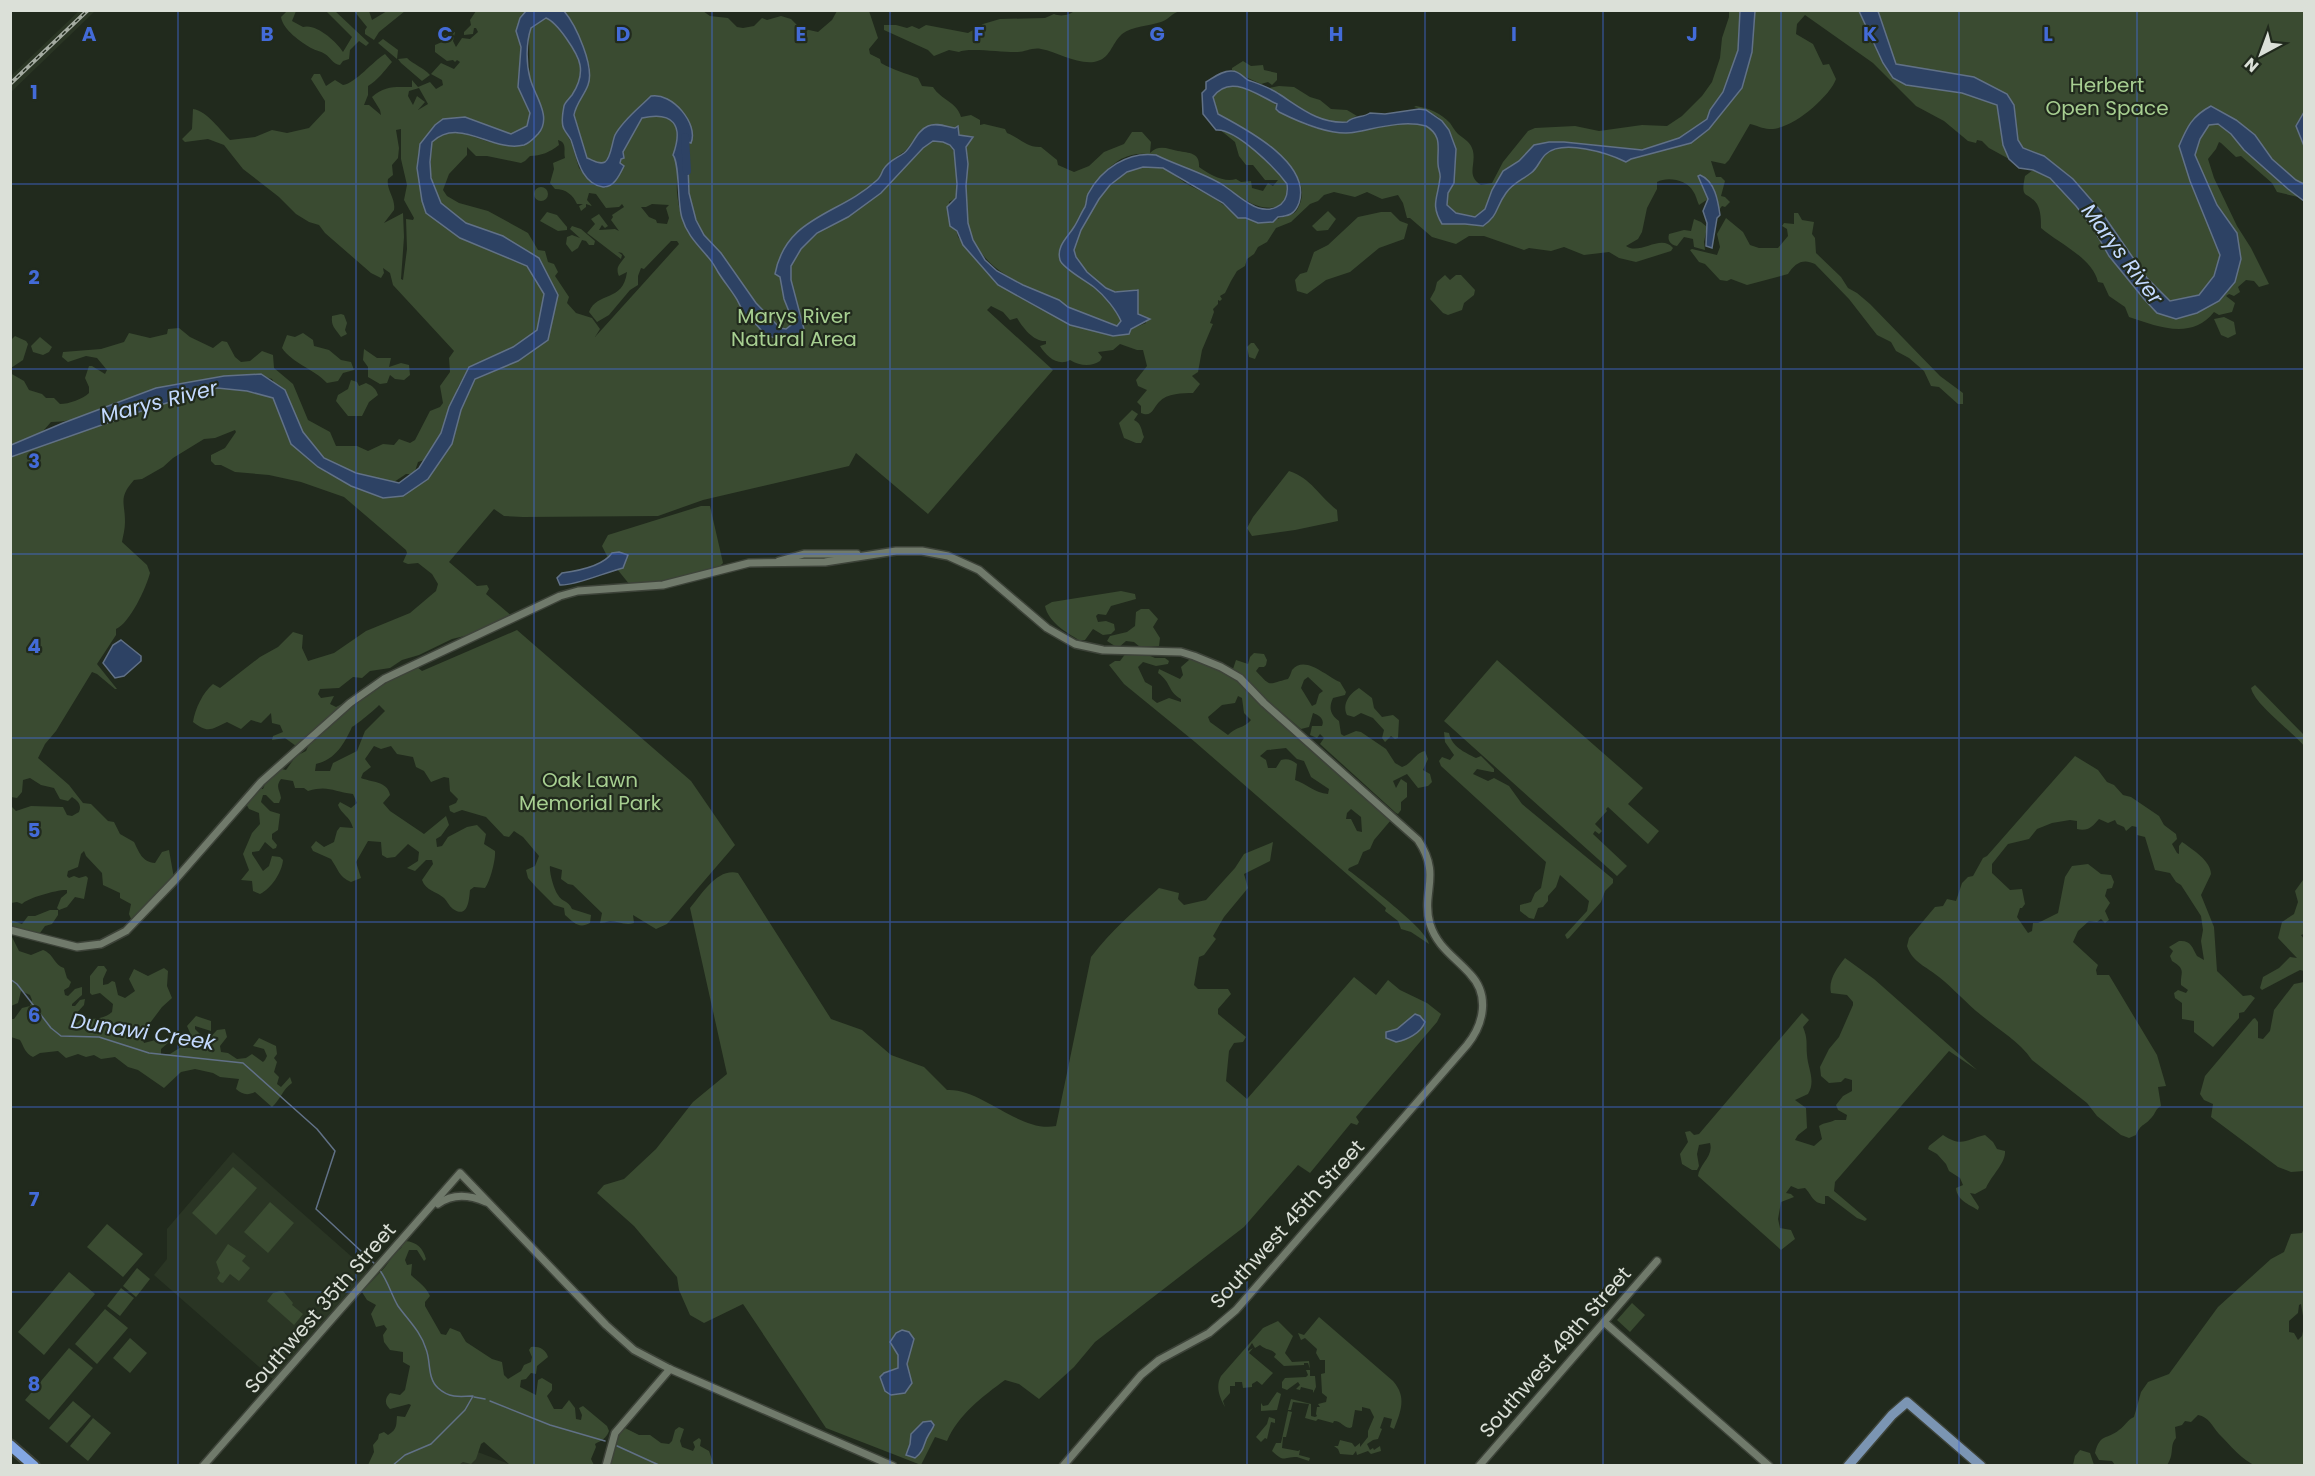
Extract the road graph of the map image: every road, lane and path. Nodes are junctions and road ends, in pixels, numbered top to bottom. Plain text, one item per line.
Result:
1 (10, 930) edge
2 (490, 1204) junction
3 (428, 1210) junction
4 (1657, 1261) dead end
5 (1604, 1322) junction
6 (670, 1369) junction
7 (10, 1445) edge
8 (34, 1466) edge
9 (204, 1466) edge
10 (606, 1466) edge
11 (893, 1466) edge
12 (1062, 1466) edge
13 (1479, 1466) edge
14 (1769, 1466) edge
15 (1848, 1466) edge
16 (1981, 1466) edge

1 - 12 street, Southwest 45th Street
2 - 3 street
2 - 3 street, Southwest 35th Street
2 - 6 street
3 - 9 street, Southwest 35th Street
4 - 5 street, Southwest 49th Street
5 - 13 street, Southwest 49th Street
5 - 14 street
6 - 10 street
6 - 11 street
7 - 8 highway
15 - 16 main road

